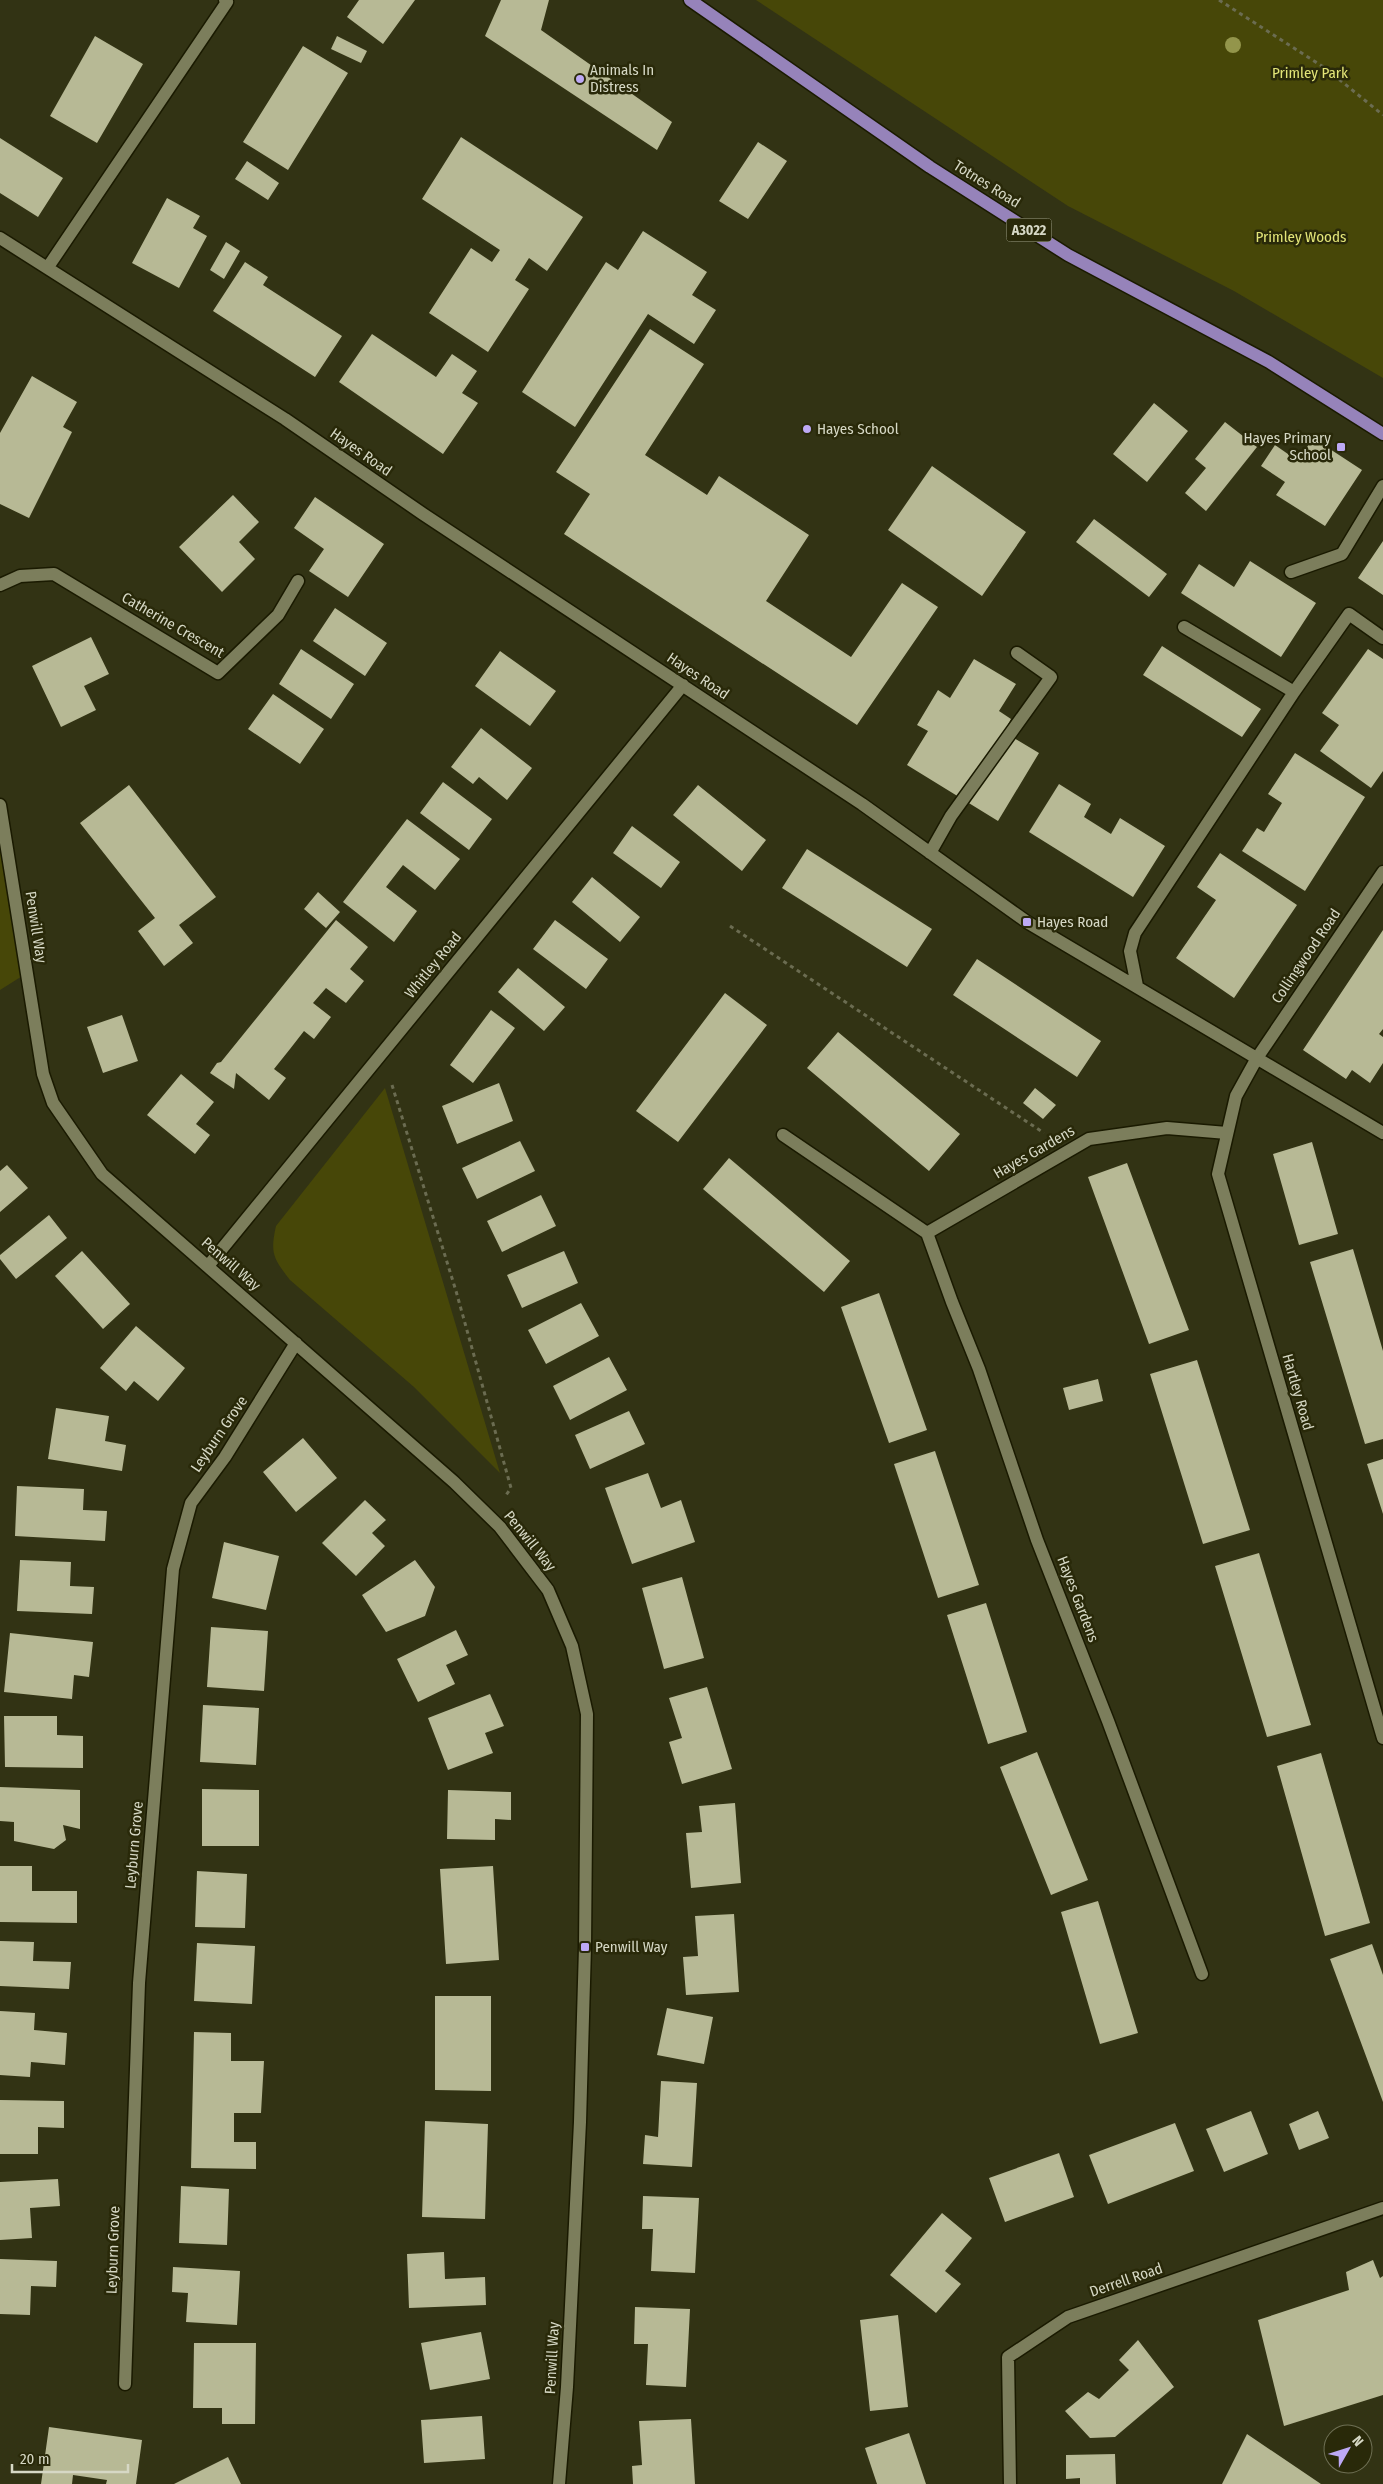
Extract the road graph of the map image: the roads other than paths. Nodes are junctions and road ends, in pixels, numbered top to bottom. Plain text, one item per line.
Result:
1 (225, 0) edge
2 (690, 0) edge
3 (0, 238) edge
4 (48, 267) junction
5 (1383, 434) edge
6 (1383, 486) edge
7 (1291, 572) dead end
8 (298, 581) dead end
9 (0, 585) edge
10 (1184, 627) dead end
11 (1383, 638) edge
12 (1017, 653) dead end
13 (682, 685) junction
14 (1294, 692) junction
15 (0, 805) edge
16 (930, 853) junction
17 (1383, 872) edge
18 (1137, 986) junction
19 (1257, 1058) junction
20 (1227, 1133) junction
21 (1383, 1133) edge
22 (783, 1135) dead end
23 (928, 1234) junction
24 (208, 1266) junction
25 (296, 1343) junction
26 (1383, 1738) edge
27 (1202, 1974) dead end
28 (1383, 2208) edge
29 (125, 2384) dead end
30 (559, 2484) edge
31 (1010, 2484) edge

1 - 4 street
2 - 5 main road, Totnes Road / A3022
3 - 4 street, Hayes Road
4 - 13 street, Hayes Road
6 - 7 street
8 - 9 street, Catherine Crescent
10 - 14 street
11 - 14 street
12 - 16 street
13 - 16 street, Hayes Road
13 - 24 street, Whitley Road
14 - 18 street
15 - 24 street, Penwill Way
16 - 18 street, Hayes Road
17 - 19 street, Collingwood Road
18 - 19 street, Hayes Road
19 - 20 street, Hartley Road
19 - 21 street, Hayes Road
20 - 23 street, Hayes Gardens
20 - 26 street, Hartley Road
22 - 23 street
23 - 27 street, Hayes Gardens
24 - 25 street, Penwill Way
25 - 29 street, Leyburn Grove
25 - 30 street, Penwill Way
28 - 31 street, Derrell Road

